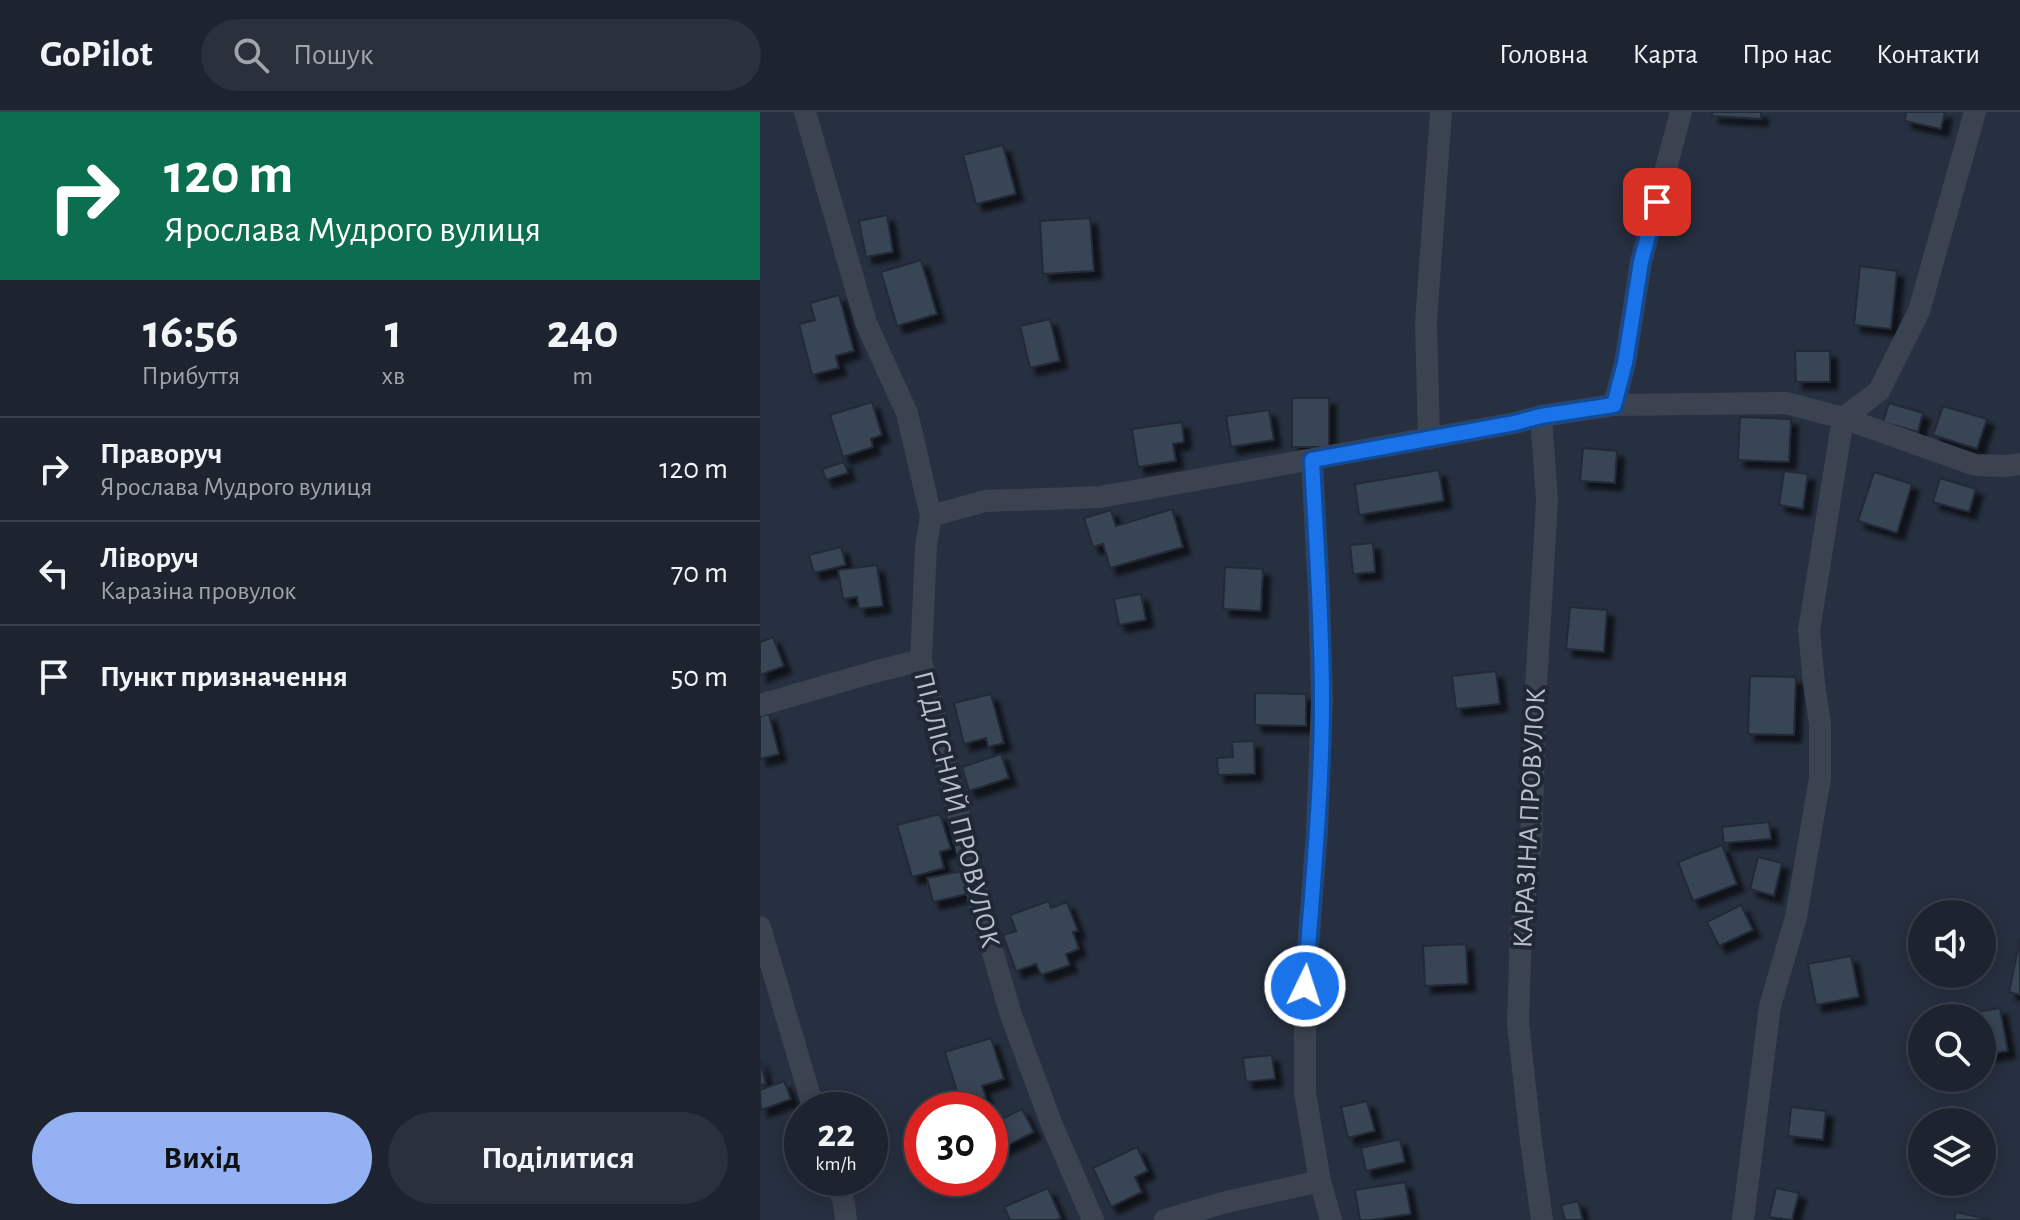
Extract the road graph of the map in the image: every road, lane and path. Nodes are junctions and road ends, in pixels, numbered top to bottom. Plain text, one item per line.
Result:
1 (805, 112) edge
2 (1441, 112) edge
3 (1681, 112) edge
4 (1975, 112) edge
5 (1614, 405) junction
6 (1541, 416) junction
7 (1843, 418) junction
8 (1429, 439) junction
9 (1312, 460) junction
10 (2020, 464) edge
11 (931, 516) junction
12 (921, 660) junction
13 (760, 705) edge
14 (760, 927) edge
15 (809, 1092) edge
16 (1320, 1181) junction
17 (842, 1196) edge
18 (846, 1220) edge
19 (1093, 1220) edge
20 (1165, 1220) edge
21 (1331, 1220) edge
22 (1542, 1220) edge
23 (1743, 1220) edge

1 - 11 street, ПІДЛІСНИЙ ПРОВУЛОК
2 - 8 street
3 - 5 street
4 - 7 street
5 - 6 street
5 - 7 street
6 - 8 street
6 - 22 street, КАРАЗІНА ПРОВУЛОК
7 - 10 street
7 - 23 street
8 - 9 street
9 - 11 street
9 - 16 street
11 - 12 street, ПІДЛІСНИЙ ПРОВУЛОК
12 - 13 street
12 - 19 street, ПІДЛІСНИЙ ПРОВУЛОК
14 - 15 street
16 - 20 street
16 - 21 street
17 - 18 street

